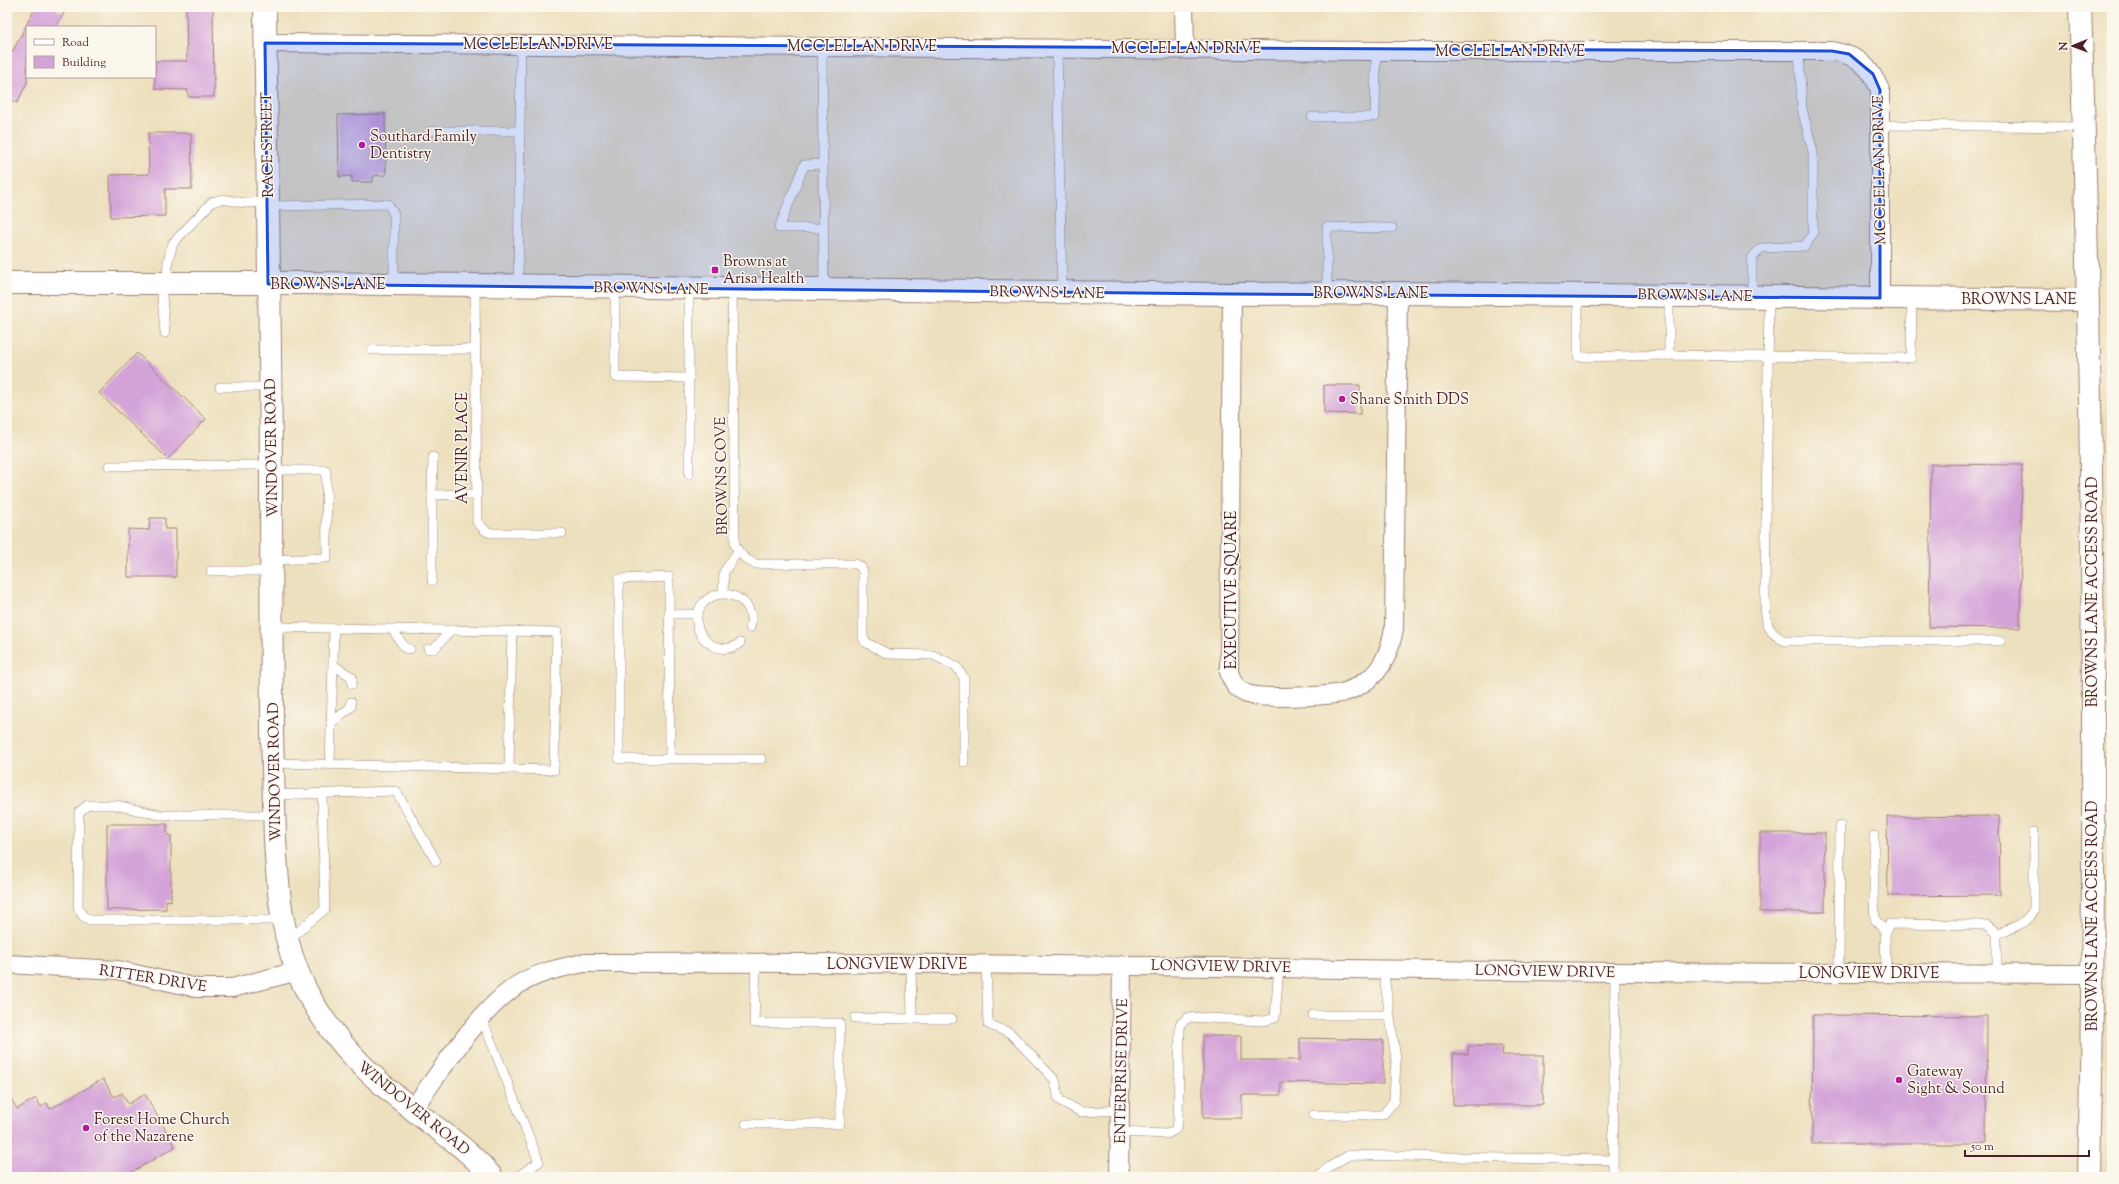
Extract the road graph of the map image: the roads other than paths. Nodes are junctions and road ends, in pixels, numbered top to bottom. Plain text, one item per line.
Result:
1 (264, 7) edge
2 (1184, 7) edge
3 (2080, 7) edge
4 (265, 43) junction
5 (520, 44) junction
6 (822, 46) junction
7 (1057, 48) junction
8 (1185, 48) junction
9 (1376, 50) junction
10 (1798, 51) junction
11 (1312, 117) dead end
12 (1880, 125) junction
13 (2085, 126) junction
14 (431, 131) dead end
15 (520, 131) junction
16 (823, 164) junction
17 (267, 204) junction
18 (823, 228) junction
19 (1392, 228) dead end
20 (7, 282) edge
21 (164, 283) junction
22 (268, 284) junction
23 (394, 284) junction
24 (475, 285) junction
25 (518, 286) junction
26 (616, 287) junction
27 (689, 289) junction
28 (732, 289) junction
29 (824, 290) junction
30 (1062, 292) junction
31 (1327, 293) junction
32 (1398, 293) junction
33 (1232, 294) junction
34 (1578, 294) junction
35 (1670, 295) junction
36 (1760, 296) junction
37 (1880, 298) junction
38 (1912, 298) junction
39 (2088, 300) junction
40 (165, 333) dead end
41 (475, 349) junction
42 (372, 350) dead end
43 (1669, 355) junction
44 (1767, 357) junction
45 (689, 378) junction
46 (270, 387) junction
47 (220, 388) dead end
48 (433, 457) dead end
49 (109, 466) dead end
50 (271, 467) junction
51 (689, 474) dead end
52 (476, 494) junction
53 (432, 495) junction
54 (562, 533) dead end
55 (738, 551) junction
56 (271, 565) junction
57 (211, 570) dead end
58 (432, 582) dead end
59 (723, 593) junction
60 (669, 614) junction
61 (697, 614) junction
62 (271, 627) junction
63 (334, 628) junction
64 (750, 628) dead end
65 (392, 629) junction
66 (451, 630) junction
67 (512, 632) junction
68 (2000, 641) dead end
69 (740, 643) dead end
70 (410, 649) dead end
71 (428, 649) dead end
72 (333, 665) junction
73 (352, 684) dead end
74 (351, 702) dead end
75 (331, 723) junction
76 (670, 759) junction
77 (761, 759) dead end
78 (964, 762) dead end
79 (273, 763) junction
80 (330, 764) junction
81 (509, 769) junction
82 (322, 794) junction
83 (274, 805) junction
84 (1840, 826) dead end
85 (2034, 832) dead end
86 (1874, 836) dead end
87 (436, 861) dead end
88 (284, 931) junction
89 (1885, 932) junction
90 (1997, 933) junction
91 (756, 962) junction
92 (7, 964) edge
93 (911, 964) junction
94 (986, 964) junction
95 (1122, 966) junction
96 (1278, 967) junction
97 (1383, 968) junction
98 (298, 971) junction
99 (1615, 972) junction
100 (1839, 973) junction
101 (1886, 973) junction
102 (1997, 974) junction
103 (2093, 974) junction
104 (1313, 1015) dead end
105 (1389, 1015) junction
106 (481, 1016) junction
107 (855, 1018) dead end
108 (912, 1019) junction
109 (952, 1020) dead end
110 (412, 1110) junction
111 (1120, 1110) junction
112 (1313, 1115) dead end
113 (746, 1124) dead end
114 (1120, 1132) junction
115 (1613, 1160) junction
116 (492, 1177) edge
117 (517, 1177) edge
118 (1119, 1177) edge
119 (1317, 1177) edge
120 (1613, 1177) edge
121 (2089, 1177) edge

1 - 4 street, RACE STREET
2 - 8 street
3 - 13 street, BROWNS LANE ACCESS ROAD
4 - 5 street, MCCLELLAN DRIVE
4 - 17 street, RACE STREET
5 - 6 street, MCCLELLAN DRIVE
5 - 15 lane
6 - 7 street, MCCLELLAN DRIVE
6 - 16 lane
7 - 8 street, MCCLELLAN DRIVE
7 - 30 lane
8 - 9 street, MCCLELLAN DRIVE
9 - 10 street, MCCLELLAN DRIVE
9 - 11 lane
10 - 12 street, MCCLELLAN DRIVE
10 - 36 lane
12 - 13 lane
12 - 37 street, MCCLELLAN DRIVE
13 - 39 street, BROWNS LANE ACCESS ROAD
14 - 15 lane
15 - 25 lane
16 - 18 lane
16 - 18 lane
17 - 21 lane
17 - 22 street, RACE STREET
17 - 23 lane
18 - 29 lane
19 - 31 lane
20 - 21 street, BROWNS LANE
21 - 22 street, BROWNS LANE
21 - 40 lane
22 - 23 street, BROWNS LANE
22 - 46 street, WINDOVER ROAD
23 - 24 street, BROWNS LANE
24 - 25 street, BROWNS LANE
24 - 41 lane, AVENIR PLACE
25 - 26 street, BROWNS LANE
26 - 27 street, BROWNS LANE
26 - 45 lane
27 - 28 street, BROWNS LANE
27 - 45 lane
28 - 29 street, BROWNS LANE
28 - 55 lane, BROWNS COVE
29 - 30 street, BROWNS LANE
30 - 33 street, BROWNS LANE
31 - 32 street, BROWNS LANE
31 - 33 street, BROWNS LANE
32 - 33 street, EXECUTIVE SQUARE
32 - 34 street, BROWNS LANE
34 - 35 street, BROWNS LANE
34 - 43 lane
35 - 36 street, BROWNS LANE
35 - 43 lane
36 - 37 street, BROWNS LANE
36 - 44 lane
37 - 38 street, BROWNS LANE
38 - 39 street, BROWNS LANE
38 - 44 lane
39 - 103 street, BROWNS LANE ACCESS ROAD
41 - 42 lane
41 - 52 lane, AVENIR PLACE
43 - 44 lane
44 - 68 lane
45 - 51 lane
46 - 47 lane
46 - 50 street, WINDOVER ROAD
48 - 53 lane
49 - 50 lane
50 - 56 street, WINDOVER ROAD
50 - 56 lane
52 - 53 lane
52 - 54 lane, AVENIR PLACE
53 - 58 lane
55 - 59 lane
55 - 78 lane, BROWNS COVE
56 - 57 lane
56 - 62 street, WINDOVER ROAD
59 - 61 lane
59 - 64 lane
60 - 61 lane
60 - 76 lane
60 - 76 lane
61 - 69 lane
62 - 63 lane
62 - 79 street, WINDOVER ROAD
63 - 65 lane
63 - 72 lane
65 - 66 lane
65 - 70 lane
66 - 67 lane
66 - 71 lane
67 - 81 lane
67 - 81 lane
72 - 73 lane
72 - 75 lane
74 - 75 lane
75 - 80 lane
76 - 77 lane
79 - 80 lane
79 - 83 street, WINDOVER ROAD
80 - 81 lane
82 - 83 lane
82 - 87 lane
82 - 88 lane
83 - 88 street, WINDOVER ROAD
83 - 88 lane
84 - 100 lane
85 - 90 lane
86 - 89 lane
88 - 98 street, WINDOVER ROAD
89 - 90 lane
89 - 101 lane
90 - 102 lane
91 - 93 street, LONGVIEW DRIVE
91 - 106 street, LONGVIEW DRIVE
91 - 113 lane
92 - 98 street, RITTER DRIVE
93 - 94 street, LONGVIEW DRIVE
93 - 108 lane
94 - 95 street, LONGVIEW DRIVE
94 - 111 lane
95 - 96 street, LONGVIEW DRIVE
95 - 111 street, ENTERPRISE DRIVE
96 - 97 street, LONGVIEW DRIVE
96 - 114 lane
97 - 99 street, LONGVIEW DRIVE
97 - 105 lane
98 - 110 street, WINDOVER ROAD
99 - 100 street, LONGVIEW DRIVE
99 - 115 lane
100 - 101 street, LONGVIEW DRIVE
101 - 102 street, LONGVIEW DRIVE
102 - 103 street, LONGVIEW DRIVE
103 - 121 street, BROWNS LANE ACCESS ROAD
104 - 105 lane
105 - 112 lane
106 - 110 street, LONGVIEW DRIVE
106 - 117 lane
107 - 108 lane
108 - 109 lane
110 - 116 street, WINDOVER ROAD
111 - 114 street, ENTERPRISE DRIVE
114 - 118 street, ENTERPRISE DRIVE
115 - 119 lane
115 - 120 lane

